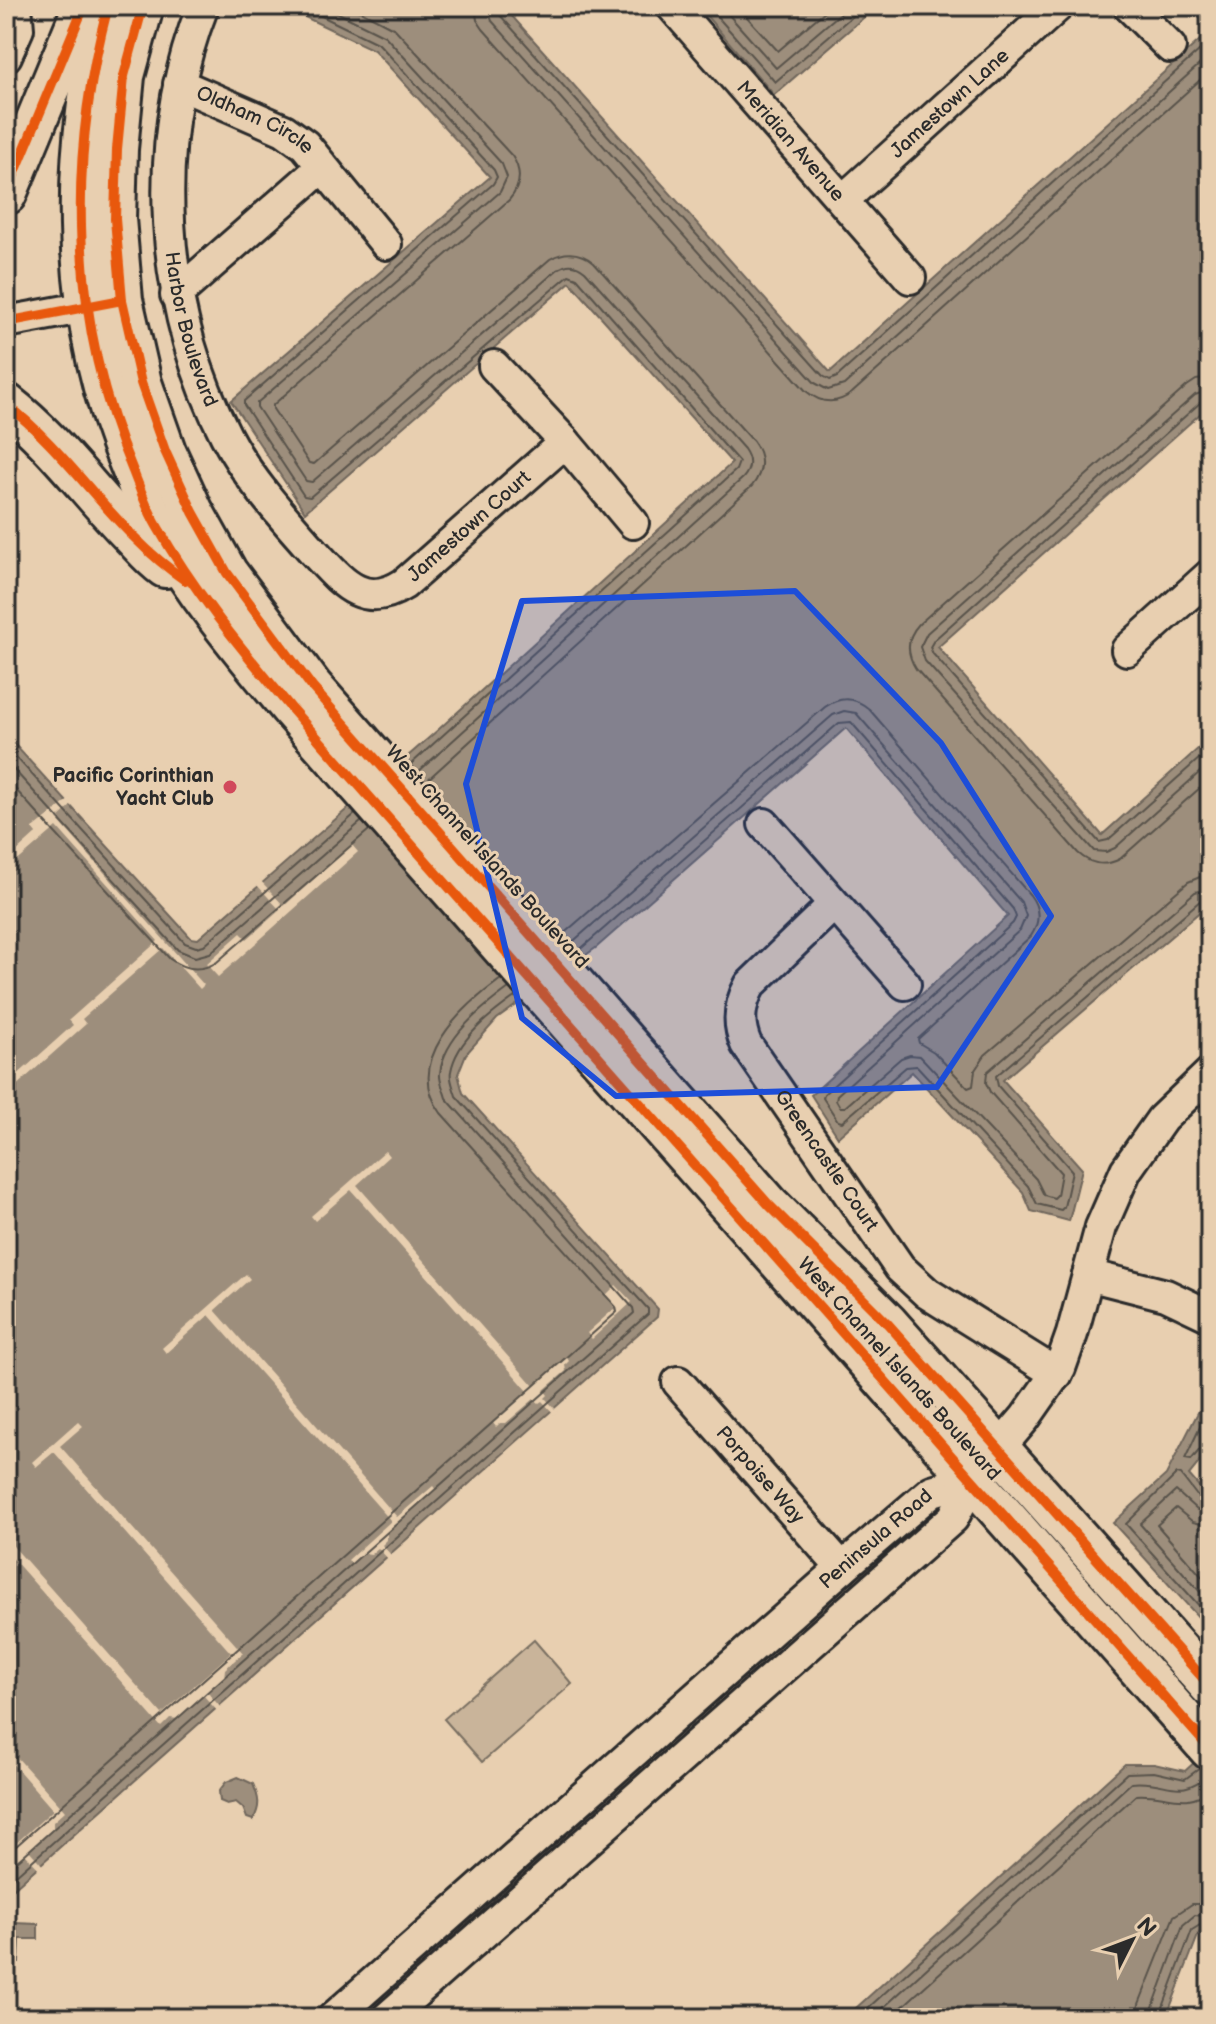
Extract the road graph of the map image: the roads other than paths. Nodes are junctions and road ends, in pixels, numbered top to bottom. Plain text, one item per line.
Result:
1 (16, 6) edge
2 (84, 6) edge
3 (108, 6) edge
4 (143, 6) edge
5 (203, 6) edge
6 (672, 6) edge
7 (1058, 6) edge
8 (1129, 6) edge
9 (1170, 47) dead end
10 (6, 56) edge
11 (179, 84) junction
12 (321, 168) junction
13 (6, 194) edge
14 (843, 200) junction
15 (386, 244) dead end
16 (910, 278) dead end
17 (176, 295) junction
18 (104, 304) junction
19 (6, 322) edge
20 (494, 366) dead end
21 (6, 404) edge
22 (565, 442) junction
23 (633, 523) dead end
24 (1210, 575) edge
25 (192, 585) junction
26 (367, 596) joint
27 (1127, 650) dead end
28 (301, 697) junction
29 (764, 824) dead end
30 (834, 904) junction
31 (905, 984) dead end
32 (629, 1069) junction
33 (1210, 1073) edge
34 (1088, 1275) junction
35 (1210, 1316) edge
36 (1057, 1374) junction
37 (678, 1382) dead end
38 (999, 1450) junction
39 (973, 1479) junction
40 (842, 1568) junction
41 (732, 1666) junction
42 (1210, 1686) edge
43 (755, 1694) junction
44 (1208, 1747) edge
45 (557, 1821) junction
46 (580, 1847) junction
47 (411, 1950) junction
48 (434, 1976) junction
49 (333, 2018) edge
50 (387, 2018) edge

1 - 10 street
2 - 13 main road
3 - 18 main road
4 - 18 main road
5 - 11 street, Harbor Boulevard
6 - 14 street, Meridian Avenue
7 - 14 street, Jamestown Lane
8 - 9 street
11 - 12 street, Oldham Circle
11 - 17 street, Harbor Boulevard
12 - 15 street, Oldham Circle
12 - 17 street, Oldham Circle
14 - 16 street, Meridian Avenue
17 - 26 street, Harbor Boulevard
18 - 19 street
18 - 25 main road, West Channel Islands Boulevard
18 - 28 main road, West Channel Islands Boulevard
20 - 22 street
21 - 25 main road
22 - 23 street
22 - 26 street, Jamestown Court
24 - 27 street
25 - 28 main road, West Channel Islands Boulevard
28 - 32 main road, West Channel Islands Boulevard
29 - 30 street
30 - 31 street
30 - 36 street, Greencastle Court
32 - 38 main road, West Channel Islands Boulevard
32 - 39 main road, West Channel Islands Boulevard
33 - 34 street
34 - 35 street
34 - 36 street
36 - 38 street
37 - 40 street, Porpoise Way
38 - 39 street
38 - 42 main road, West Channel Islands Boulevard
39 - 40 street, Peninsula Road
39 - 43 street, Peninsula Road
39 - 44 main road, West Channel Islands Boulevard
40 - 41 street, Peninsula Road
41 - 43 street
41 - 45 street, Peninsula Road
43 - 46 street, Peninsula Road
45 - 46 street
45 - 47 street, Peninsula Road
46 - 48 street, Peninsula Road
47 - 48 street
47 - 49 street, Peninsula Road
48 - 50 street, Peninsula Road

